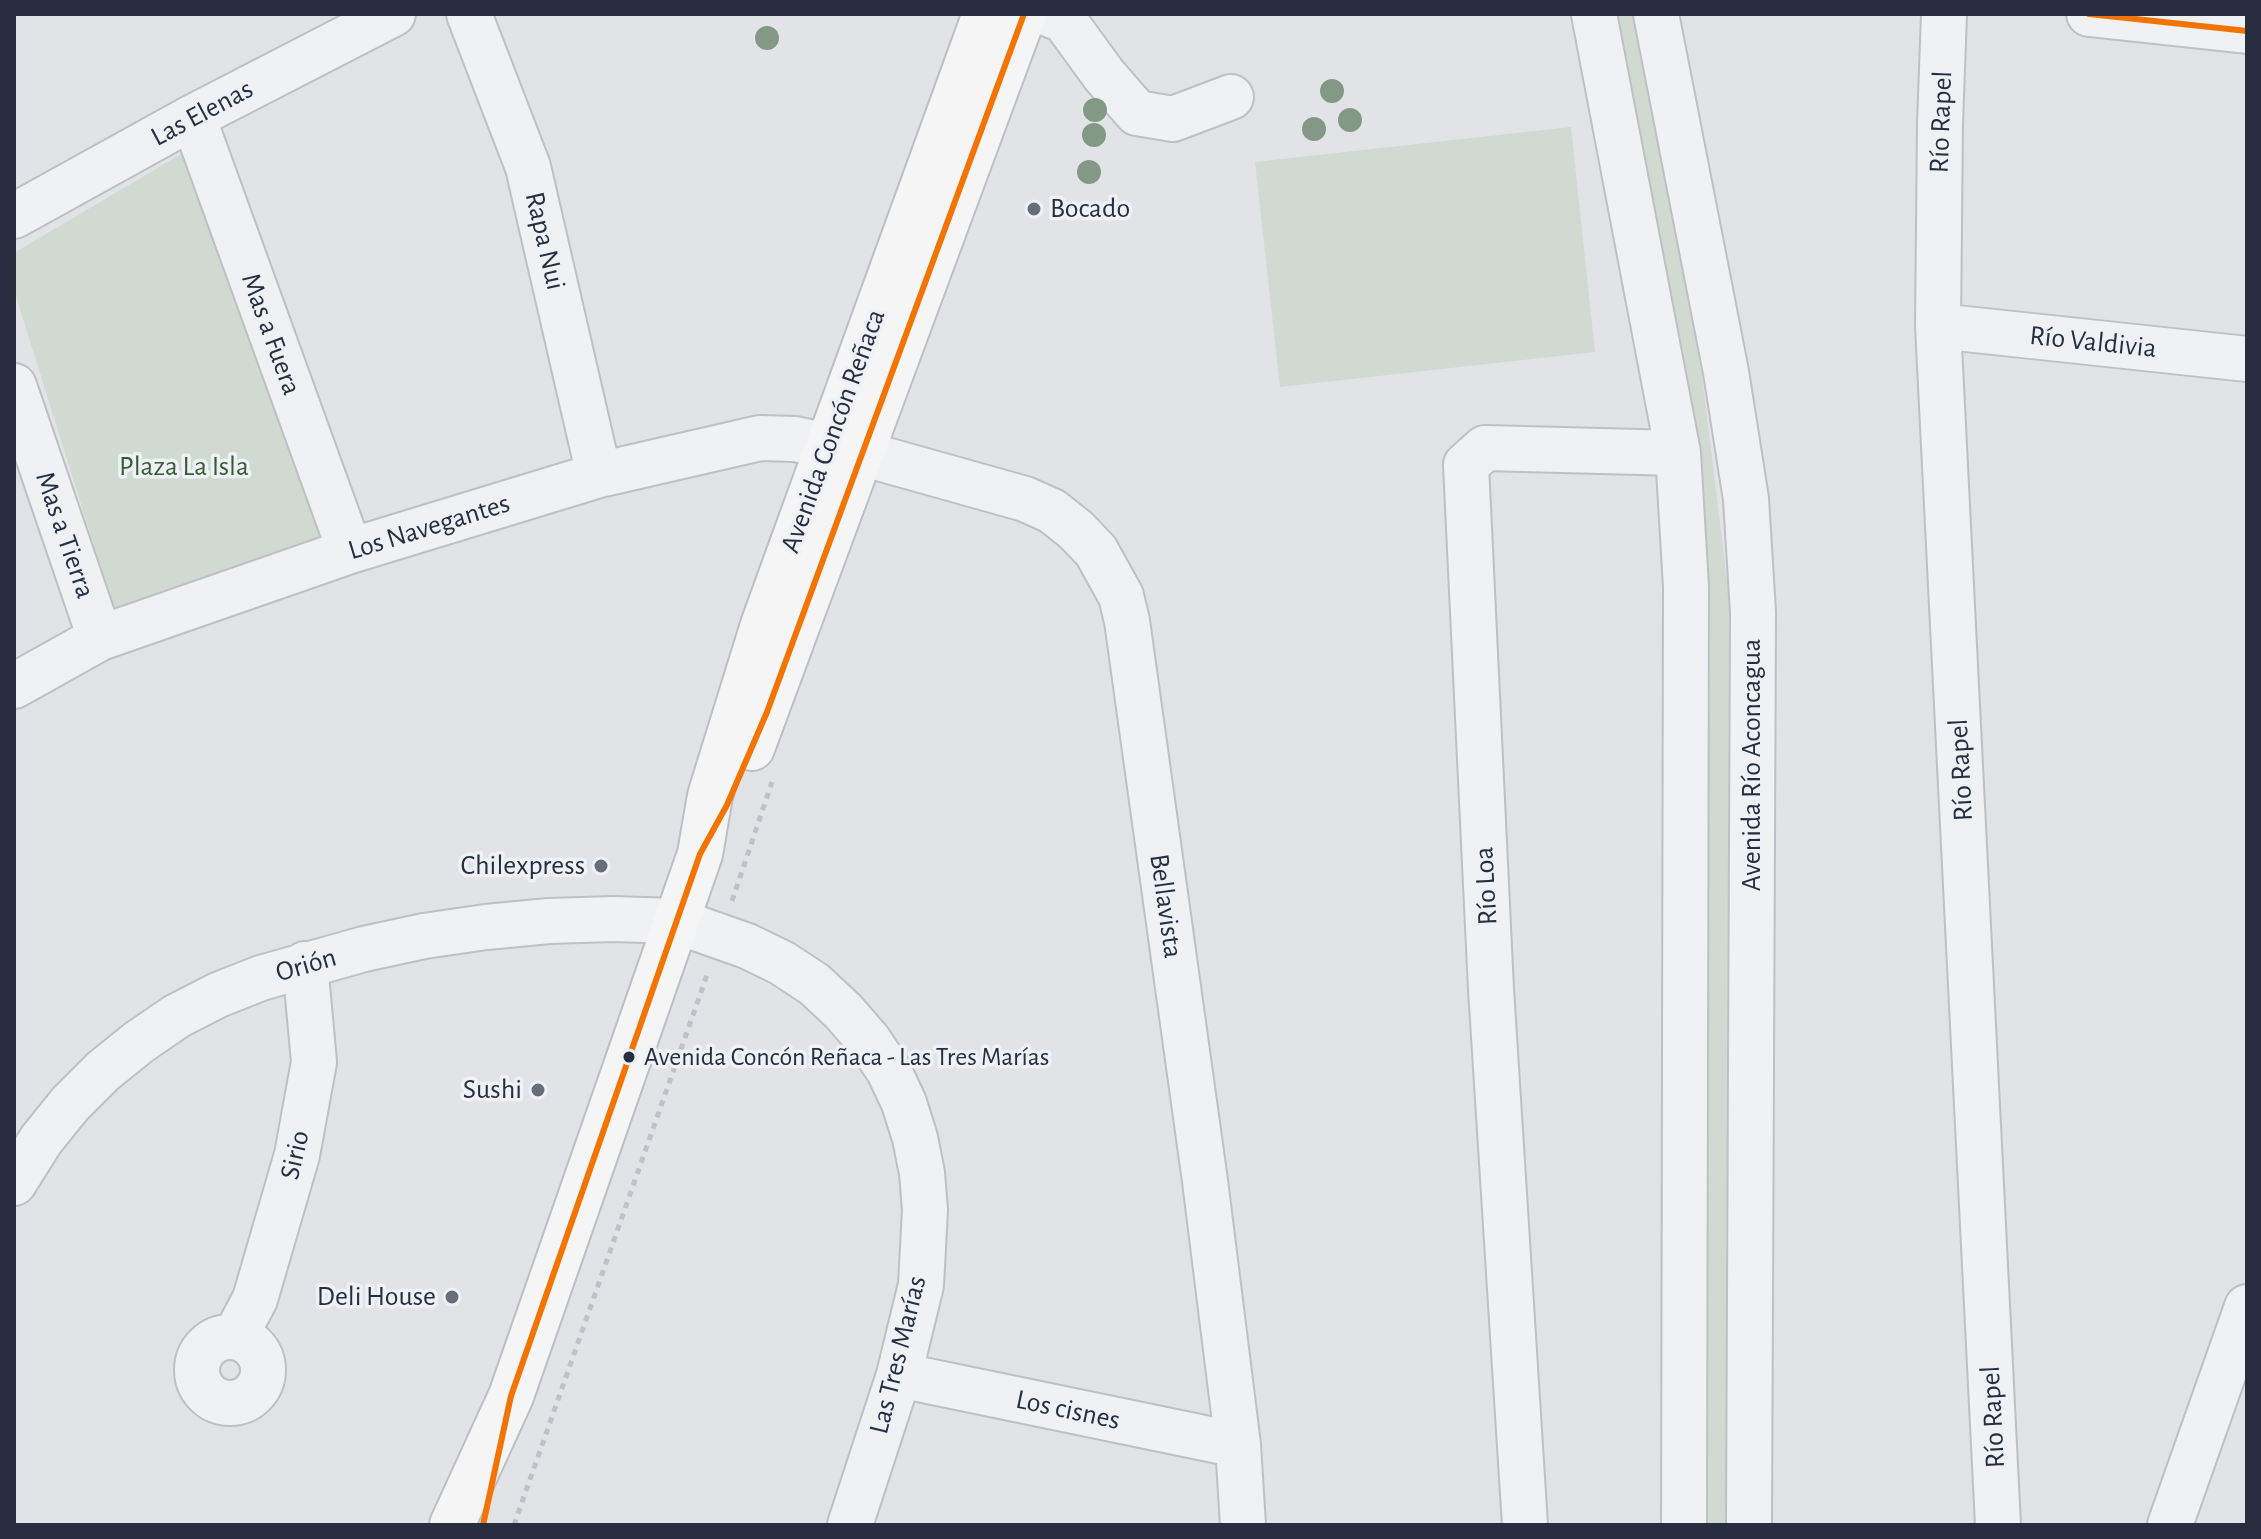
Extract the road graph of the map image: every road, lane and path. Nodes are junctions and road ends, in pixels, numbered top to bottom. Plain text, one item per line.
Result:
1 (393, 14) edge
2 (469, 14) edge
3 (985, 14) edge
4 (1024, 14) edge
5 (1048, 14) edge
6 (1594, 14) edge
7 (1656, 14) edge
8 (1944, 14) edge
9 (2089, 14) edge
10 (2247, 31) edge
11 (1231, 97) dead end
12 (193, 117) junction
13 (14, 216) edge
14 (1938, 326) junction
15 (2247, 359) edge
16 (14, 386) edge
17 (845, 449) junction
18 (1678, 453) junction
19 (599, 475) junction
20 (350, 551) junction
21 (100, 638) junction
22 (14, 686) edge
23 (676, 921) junction
24 (305, 964) junction
25 (14, 1183) edge
26 (2247, 1307) edge
27 (235, 1337) dead end
28 (899, 1375) junction
29 (511, 1396) junction
30 (1238, 1445) junction
31 (452, 1525) edge
32 (483, 1525) edge
33 (850, 1525) edge
34 (1243, 1525) edge
35 (1525, 1525) edge
36 (1684, 1525) edge
37 (1749, 1525) edge
38 (1998, 1525) edge
39 (2170, 1525) edge

1 - 12 street, Las Elenas
2 - 19 street, Rapa Nui
3 - 17 main road, Avenida Concón Reñaca
4 - 17 main road, Avenida Concón Reñaca
5 - 11 street
6 - 18 street
7 - 37 street, Avenida Río Aconcagua
8 - 14 street, Río Rapel
9 - 10 street
12 - 13 street, Las Elenas
12 - 20 street, Mas a Fuera
14 - 15 street, Río Valdivia
14 - 38 street, Río Rapel
16 - 21 street, Mas a Tierra
17 - 19 street, Los Navegantes
17 - 23 main road, Avenida Concón Reñaca
17 - 30 street, Bellavista
18 - 35 street, Río Loa
18 - 36 street
19 - 20 street, Los Navegantes
20 - 21 street, Los Navegantes
21 - 22 street, Los Navegantes
23 - 24 street, Orión
23 - 28 street, Las Tres Marías
23 - 29 main road, Avenida Concón Reñaca
24 - 25 street, Orión
24 - 27 street, Sirio
26 - 39 street
28 - 30 street, Los cisnes
28 - 33 street, Las Tres Marías
29 - 31 main road, Avenida Concón Reñaca
29 - 32 main road, Avenida Concón Reñaca
30 - 34 street, Bellavista

